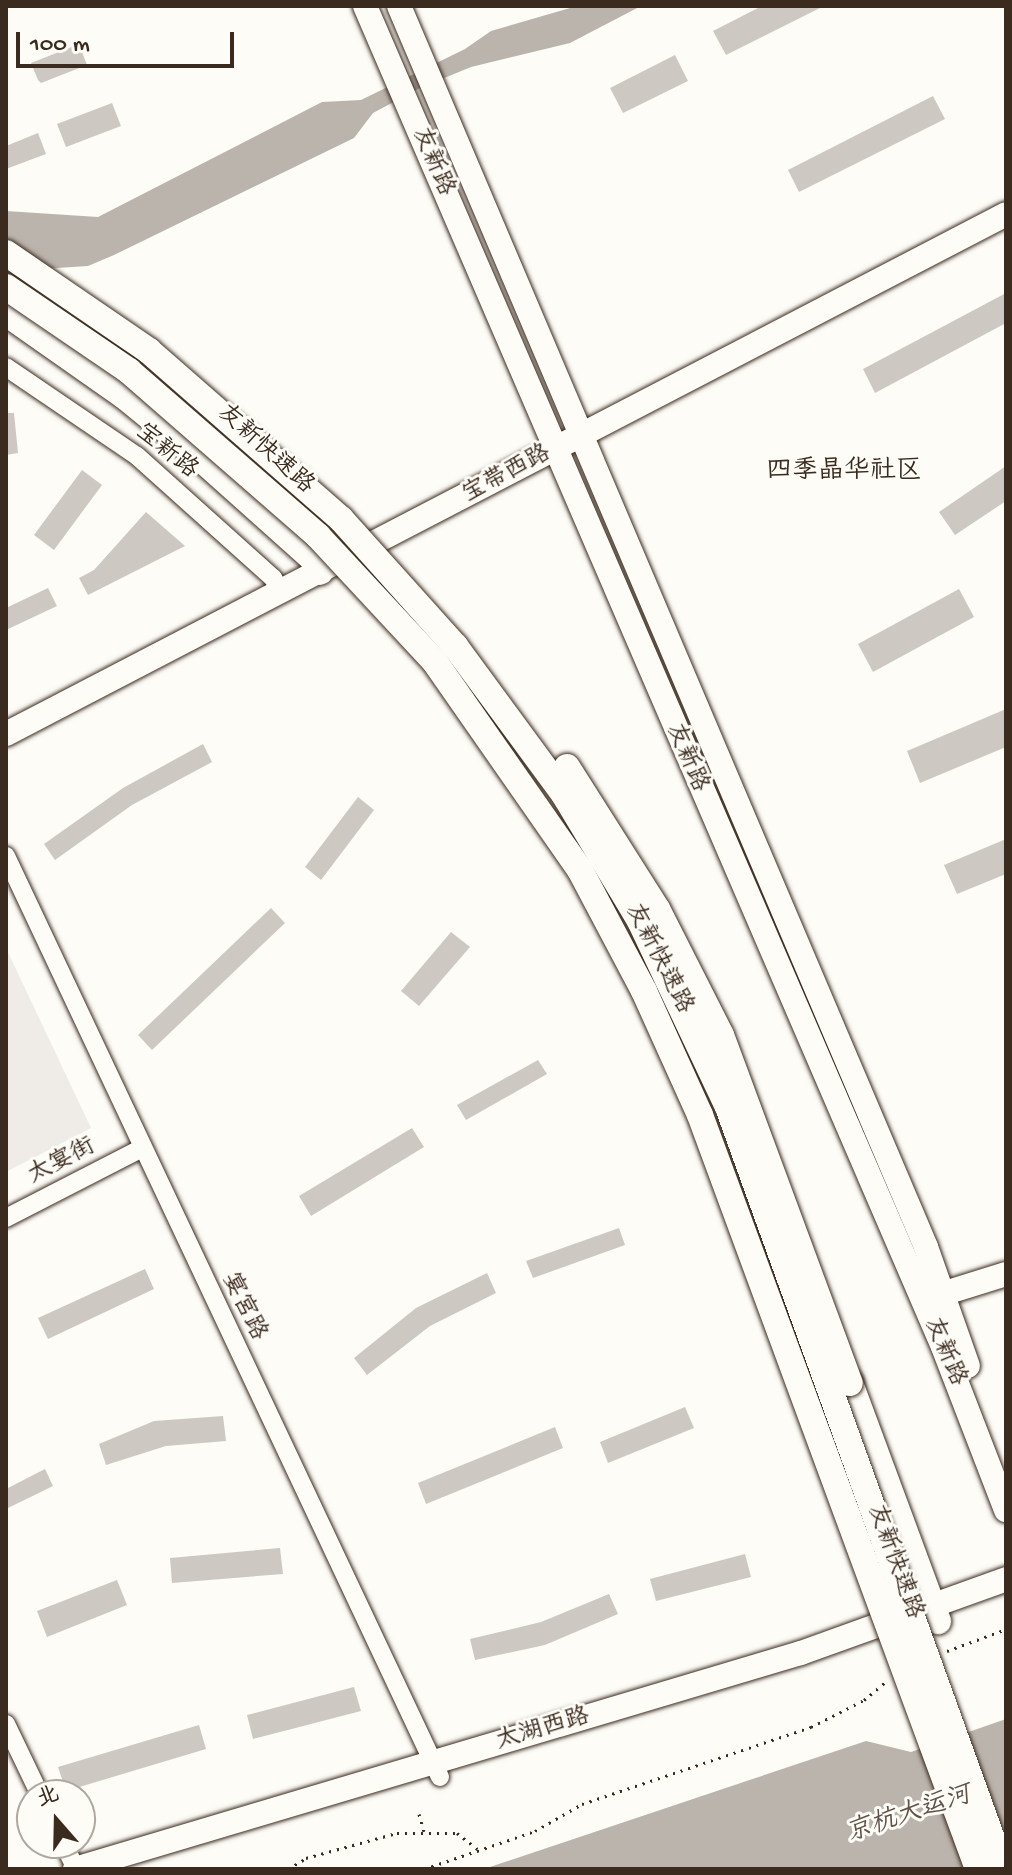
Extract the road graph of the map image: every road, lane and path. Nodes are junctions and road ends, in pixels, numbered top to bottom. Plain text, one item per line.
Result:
1 (365, 6) edge
2 (399, 6) edge
3 (1006, 196) edge
4 (1006, 214) edge
5 (6, 253) edge
6 (6, 287) edge
7 (6, 313) edge
8 (6, 367) edge
9 (580, 428) junction
10 (552, 442) junction
11 (316, 565) junction
12 (277, 585) junction
13 (455, 646) junction
14 (6, 716) edge
15 (6, 734) edge
16 (6, 856) edge
17 (140, 1149) junction
18 (6, 1218) edge
19 (1006, 1274) edge
20 (942, 1294) junction
21 (951, 1343) junction
22 (1006, 1465) edge
23 (1006, 1510) edge
24 (1006, 1579) edge
25 (1006, 1596) edge
26 (935, 1613) junction
27 (1006, 1629) edge
28 (935, 1655) dead end
29 (892, 1677) dead end
30 (6, 1724) edge
31 (437, 1769) junction
32 (32, 1779) edge
33 (419, 1814) dead end
34 (424, 1831) junction
35 (479, 1851) junction
36 (76, 1869) edge
37 (132, 1869) edge
38 (288, 1869) edge
39 (424, 1869) edge
40 (978, 1869) edge
41 (1003, 1869) edge

1 - 10 main road, 友新路
2 - 9 main road, 友新路
3 - 9 main road, 宝带西路
4 - 9 main road, 宝带西路
5 - 13 highway, 友新快速路, bridge
6 - 40 highway, 友新快速路, bridge
7 - 11 highway
8 - 12 street, 宝新路
9 - 10 main road, 宝带西路
9 - 20 main road, 友新路
10 - 11 main road, 宝带西路
10 - 21 main road, 友新路
11 - 12 main road, 宝带西路
12 - 14 main road, 宝带西路
12 - 15 main road, 宝带西路
13 - 26 highway, bridge
13 - 41 highway, 友新快速路, bridge
16 - 17 street, 宴宫路
17 - 18 street, 太宴街
17 - 31 street, 宴宫路
19 - 20 main road
20 - 21 main road, 友新路
21 - 22 main road, 友新路
21 - 23 main road, 友新路
24 - 26 main road, 太湖西路
25 - 26 main road, 太湖西路
26 - 31 main road, 太湖西路
27 - 28 path
29 - 35 path
30 - 32 street
31 - 36 main road, 太湖西路
31 - 37 main road, 太湖西路
33 - 34 path
34 - 35 path
34 - 38 path
35 - 39 path

